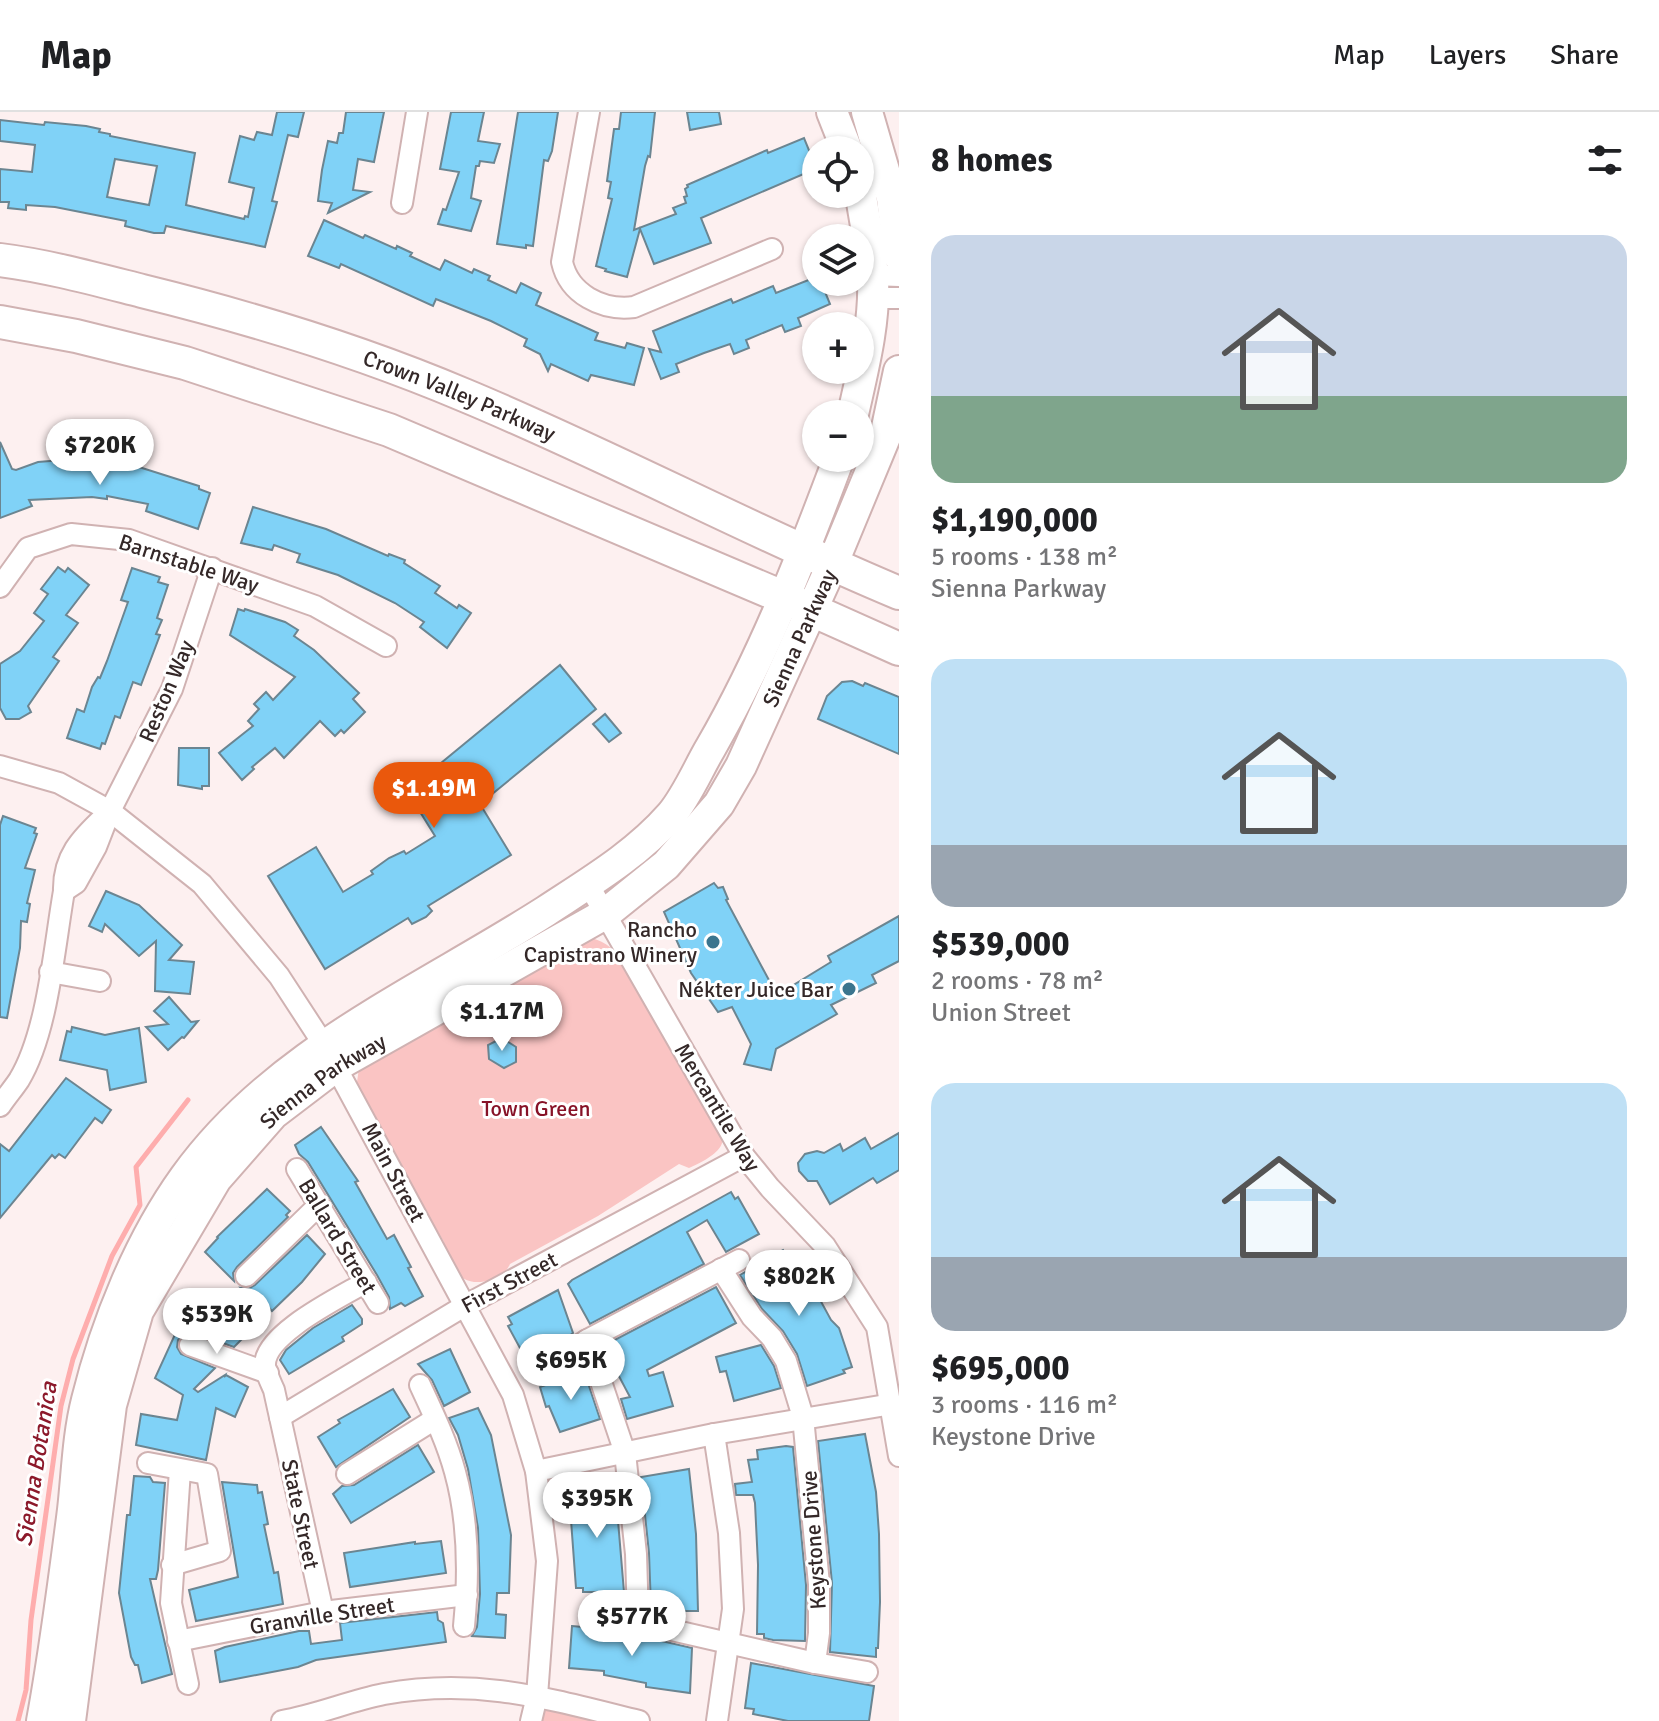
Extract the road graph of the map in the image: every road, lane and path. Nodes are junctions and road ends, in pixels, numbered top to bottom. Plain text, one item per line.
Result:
1 (417, 112) edge
2 (589, 112) edge
3 (832, 112) edge
4 (867, 112) edge
5 (841, 136) edge
6 (402, 203) dead end
7 (865, 208) edge
8 (772, 249) dead end
9 (899, 256) edge
10 (0, 260) edge
11 (886, 286) edge
12 (0, 322) edge
13 (899, 371) edge
14 (856, 400) edge
15 (836, 472) edge
16 (818, 558) junction
17 (212, 568) junction
18 (0, 587) edge
19 (899, 593) edge
20 (798, 604) junction
21 (386, 646) dead end
22 (899, 649) edge
23 (0, 766) edge
24 (110, 811) junction
25 (588, 884) junction
26 (605, 914) junction
27 (50, 972) junction
28 (100, 981) dead end
29 (330, 1055) junction
30 (0, 1106) edge
31 (744, 1156) junction
32 (297, 1169) dead end
33 (319, 1205) junction
34 (246, 1276) dead end
35 (366, 1282) junction
36 (378, 1303) dead end
37 (466, 1305) junction
38 (587, 1340) junction
39 (190, 1345) dead end
40 (558, 1359) dead end
41 (268, 1373) junction
42 (420, 1385) dead end
43 (892, 1404) junction
44 (280, 1417) junction
45 (803, 1417) junction
46 (435, 1419) junction
47 (714, 1434) junction
48 (625, 1453) junction
49 (899, 1456) edge
50 (148, 1463) dead end
51 (180, 1470) junction
52 (536, 1471) junction
53 (347, 1474) dead end
54 (172, 1565) junction
55 (467, 1595) junction
56 (323, 1612) junction
57 (611, 1616) dead end
58 (638, 1620) junction
59 (464, 1626) dead end
60 (178, 1641) junction
61 (729, 1644) junction
62 (815, 1663) junction
63 (867, 1672) dead end
64 (188, 1684) dead end
65 (537, 1696) junction
66 (52, 1720) edge
67 (282, 1721) edge
68 (531, 1721) edge
69 (639, 1721) edge
70 (717, 1721) edge

1 - 6 street
2 - 8 street
3 - 5 main road
4 - 9 main road
7 - 11 main road
10 - 16 main road, Crown Valley Parkway
11 - 14 main road
12 - 20 main road
13 - 16 main road, Sienna Parkway
15 - 16 main road, Sienna Parkway
16 - 19 main road, Crown Valley Parkway
16 - 20 main road, Sienna Parkway
17 - 18 street, Barnstable Way
17 - 21 street, Barnstable Way
17 - 24 street, Reston Way
20 - 22 main road
20 - 25 main road, Sienna Parkway
20 - 26 main road, Sienna Parkway
23 - 24 street, Main Street
24 - 27 street, Reston Way
24 - 29 street, Main Street
25 - 26 street, Mercantile Way
25 - 29 main road, Sienna Parkway
26 - 29 main road, Sienna Parkway
26 - 31 street, Mercantile Way
27 - 28 street
27 - 30 street, Reston Way
29 - 37 street, Main Street
29 - 66 main road, Sienna Parkway
31 - 37 street, First Street
31 - 43 street, Mercantile Way
32 - 33 street, Ballard Street
33 - 34 street
33 - 35 street, Ballard Street
35 - 36 street, Ballard Street
35 - 41 street
37 - 44 street, First Street
37 - 52 street, Main Street
38 - 40 street, Keystone Drive
38 - 45 street, Keystone Drive
38 - 48 street
39 - 41 street
41 - 44 street, State Street
42 - 46 street
43 - 45 street
43 - 49 street, Mercantile Way
44 - 56 street, State Street
45 - 47 street
45 - 62 street, Keystone Drive
46 - 53 street
46 - 55 street
47 - 48 street
47 - 61 street
48 - 52 street
48 - 58 street
50 - 51 street
51 - 54 street
51 - 54 street
52 - 65 street, Main Street
54 - 60 street
55 - 56 street, Granville Street
55 - 59 street
56 - 60 street, Granville Street
57 - 58 street
58 - 61 street
60 - 64 street
61 - 62 street
61 - 70 street
62 - 63 street
65 - 67 street
65 - 68 street, Main Street
65 - 69 street

